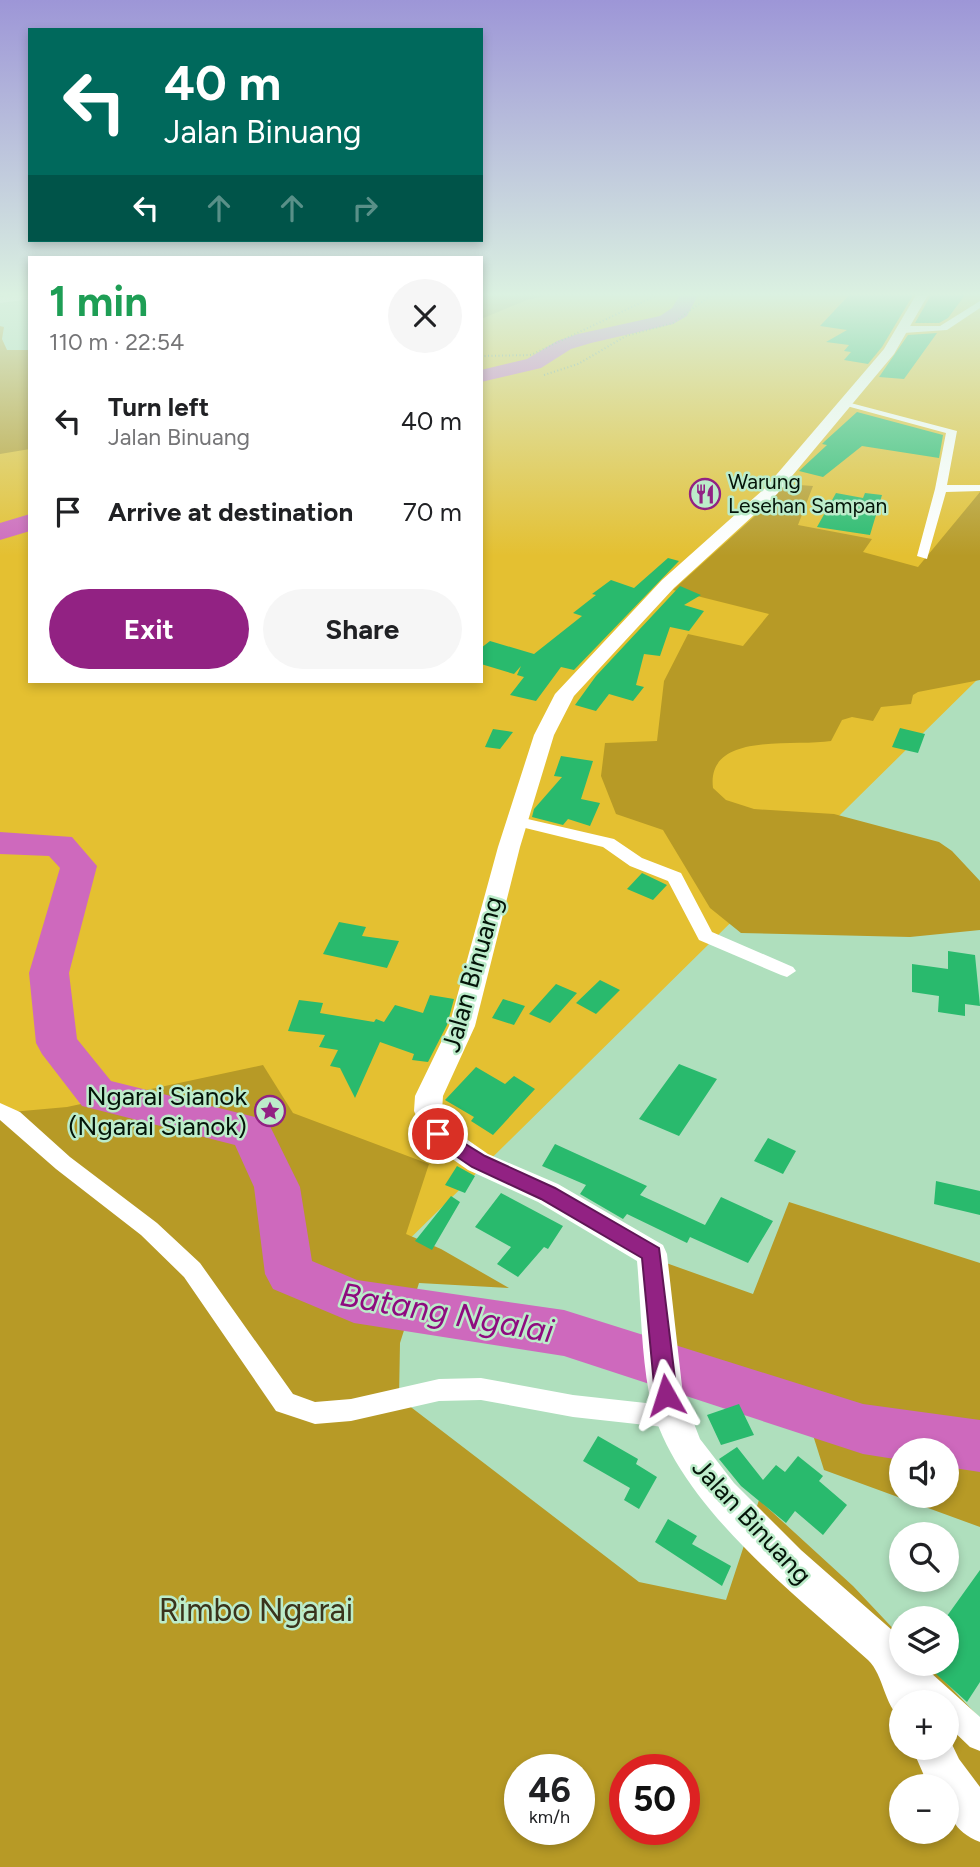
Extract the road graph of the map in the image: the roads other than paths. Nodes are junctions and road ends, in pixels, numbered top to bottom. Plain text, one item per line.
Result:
1 (863, 382) edge
2 (847, 403) junction
3 (980, 488) edge
4 (941, 489) junction
5 (923, 556) dead end
6 (519, 822) junction
7 (787, 971) dead end
8 (0, 1111) edge
9 (669, 1406) junction
10 (889, 1653) edge
11 (914, 1676) edge
12 (930, 1690) edge
13 (959, 1717) edge
14 (980, 1737) edge
15 (938, 1760) edge
16 (980, 1821) edge

1 - 2 main road, Jalan Binuang
2 - 4 street
2 - 6 main road, Jalan Binuang
3 - 4 street
4 - 5 street
6 - 7 street
6 - 9 main road, Jalan Binuang
8 - 9 street
9 - 10 main road, Jalan Binuang
11 - 12 street
13 - 14 street
15 - 16 main road

